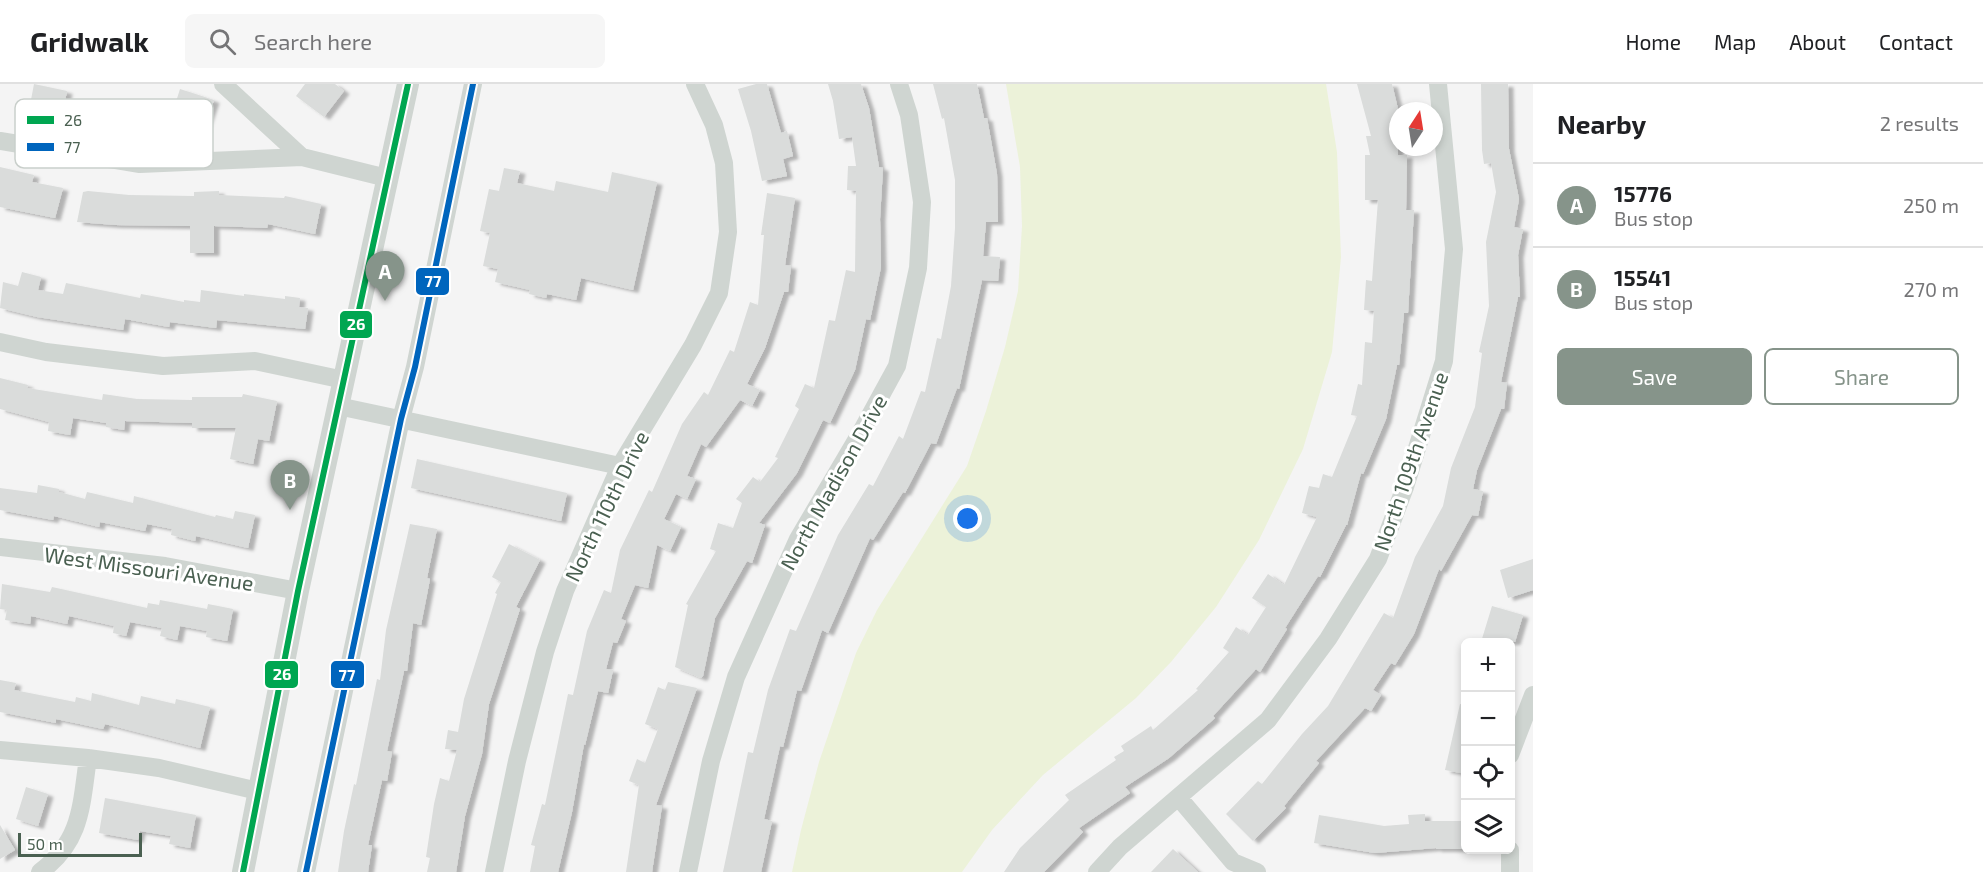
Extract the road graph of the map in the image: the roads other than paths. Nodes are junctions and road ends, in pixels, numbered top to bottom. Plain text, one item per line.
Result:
1 (223, 84) edge
2 (408, 84) edge
3 (473, 84) edge
4 (695, 84) edge
5 (899, 84) edge
6 (1438, 84) edge
7 (0, 141) edge
8 (15, 143) edge
9 (302, 157) junction
10 (213, 161) edge
11 (387, 178) junction
12 (0, 342) edge
13 (344, 380) junction
14 (338, 406) junction
15 (401, 419) junction
16 (620, 466) junction
17 (0, 547) edge
18 (298, 591) junction
19 (1533, 695) edge
20 (1513, 746) edge
21 (0, 750) edge
22 (88, 759) junction
23 (258, 791) junction
24 (1179, 798) junction
25 (1510, 854) edge
26 (40, 872) edge
27 (243, 872) edge
28 (306, 872) edge
29 (494, 872) edge
30 (688, 872) edge
31 (1097, 872) edge
32 (1257, 872) edge
33 (1510, 872) edge

1 - 9 street
2 - 11 street
3 - 15 street
4 - 16 street, North 110th Drive
5 - 30 street, North Madison Drive
6 - 24 street, North 109th Avenue
7 - 8 street
9 - 10 street
9 - 11 street
11 - 13 street
12 - 13 street
13 - 14 street
14 - 15 street
14 - 18 street
15 - 16 street
15 - 28 street
16 - 29 street, North 110th Drive
17 - 18 street, West Missouri Avenue
18 - 23 street
19 - 20 street
21 - 22 street
22 - 23 street
22 - 26 street
23 - 27 street
24 - 31 street, North 109th Avenue
24 - 32 street
25 - 33 street

